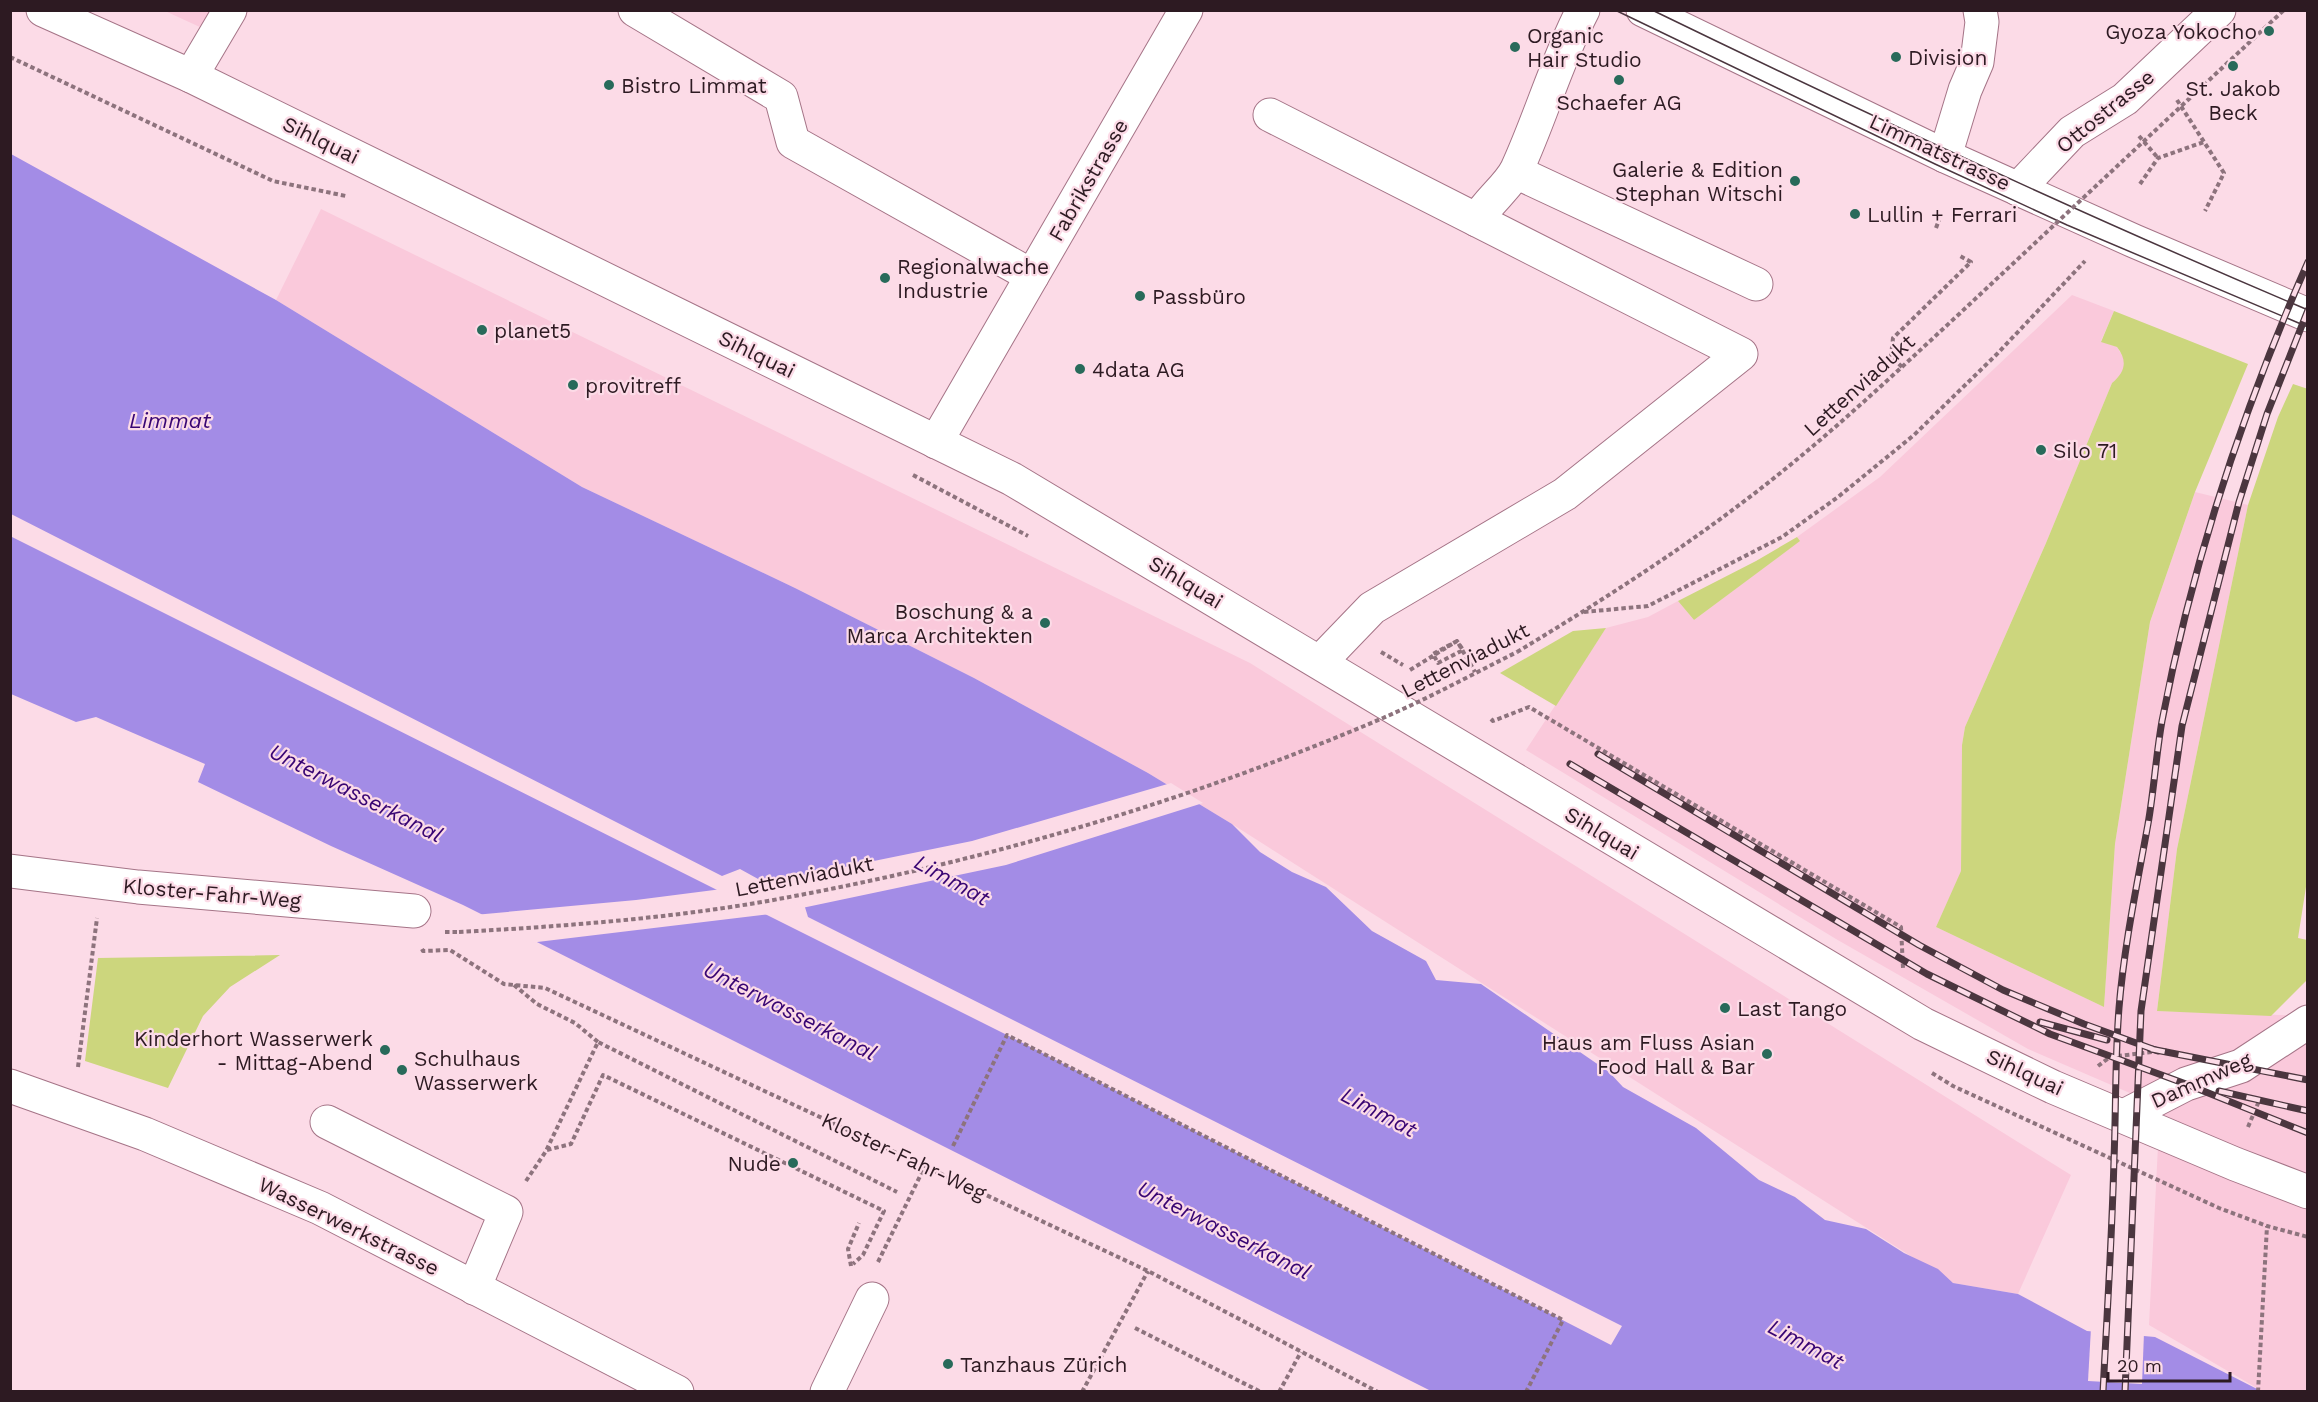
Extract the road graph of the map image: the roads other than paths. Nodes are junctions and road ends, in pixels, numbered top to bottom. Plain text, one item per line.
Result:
1 (43, 10) edge
2 (230, 10) edge
3 (635, 10) edge
4 (1186, 10) edge
5 (1582, 10) edge
6 (1643, 10) edge
7 (1980, 10) edge
8 (2219, 10) edge
9 (191, 76) junction
10 (1270, 116) dead end
11 (1945, 156) junction
12 (1516, 172) junction
13 (2018, 189) junction
14 (1477, 220) junction
15 (1032, 276) junction
16 (1756, 284) dead end
17 (2307, 315) edge
18 (936, 442) junction
19 (1320, 662) junction
20 (10, 871) edge
21 (414, 911) dead end
22 (2307, 1022) edge
23 (14, 1095) edge
24 (2124, 1116) junction
25 (327, 1122) dead end
26 (2307, 1192) edge
27 (474, 1288) junction
28 (872, 1299) dead end
29 (677, 1392) edge
30 (827, 1392) edge

1 - 9 street, Sihlquai
2 - 9 street
3 - 15 street
4 - 15 street, Fabrikstrasse
5 - 12 street
6 - 11 street, Limmatstrasse
7 - 11 street
8 - 13 street, Ottostrasse
9 - 18 street, Sihlquai
10 - 14 street
11 - 13 street, Limmatstrasse
12 - 14 street
12 - 16 street
13 - 17 street, Limmatstrasse
14 - 19 street
15 - 18 street, Fabrikstrasse
18 - 19 street, Sihlquai
19 - 24 street, Sihlquai
20 - 21 street, Kloster-Fahr-Weg
22 - 24 street, Dammweg
23 - 27 street, Wasserwerkstrasse
24 - 26 street, Sihlquai
25 - 27 street
27 - 29 street, Wasserwerkstrasse
28 - 30 street

